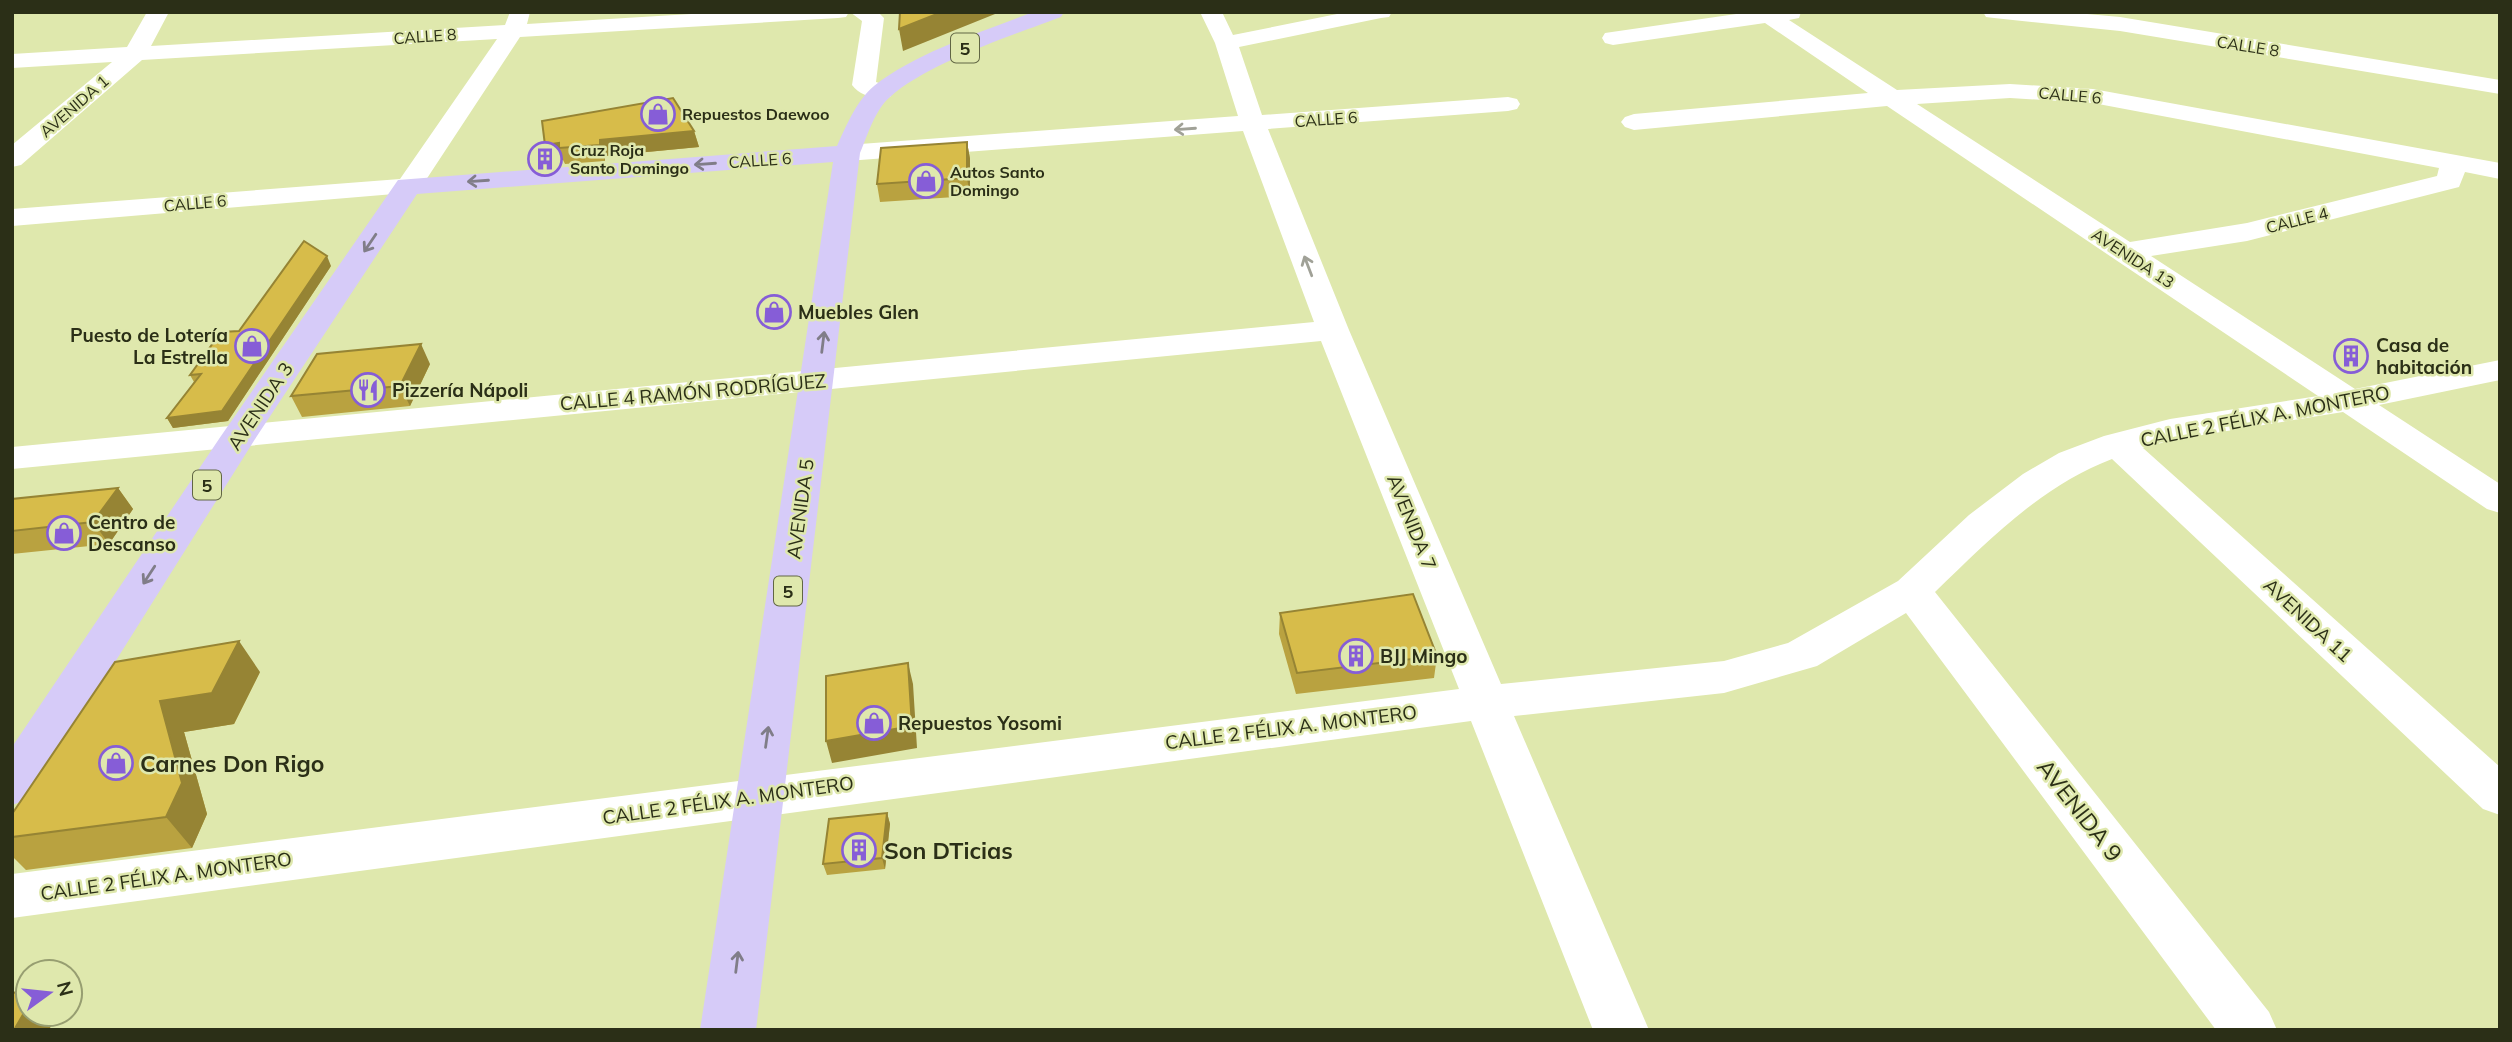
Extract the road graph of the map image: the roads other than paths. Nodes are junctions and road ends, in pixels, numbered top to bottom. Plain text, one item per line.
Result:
1 (158, 12) edge
2 (838, 12) edge
3 (863, 12) edge
4 (1053, 12) edge
5 (1381, 12) edge
6 (1807, 12) edge
7 (1994, 12) edge
8 (1767, 15) junction
9 (1221, 16) edge
10 (517, 21) edge
11 (1613, 38) dead end
12 (1226, 43) junction
13 (135, 54) junction
14 (12, 61) edge
15 (2500, 87) edge
16 (881, 92) junction
17 (1891, 98) junction
18 (1508, 104) dead end
19 (1634, 122) dead end
20 (1253, 124) junction
21 (847, 153) junction
22 (12, 159) edge
23 (2454, 163) junction
24 (2500, 171) edge
25 (408, 187) junction
26 (12, 218) edge
27 (2124, 252) junction
28 (1333, 330) junction
29 (2500, 370) edge
30 (818, 381) junction
31 (2350, 401) junction
32 (239, 436) junction
33 (2117, 444) junction
34 (12, 458) edge
35 (2500, 501) edge
36 (1912, 591) junction
37 (1486, 702) junction
38 (12, 786) edge
39 (758, 796) junction
40 (2500, 796) edge
41 (12, 897) edge
42 (728, 1030) edge
43 (1620, 1030) edge
44 (2249, 1030) edge

1 - 13 street
2 - 10 street, CALLE 8
3 - 16 street
4 - 16 main road, 5
5 - 12 street
6 - 8 street
7 - 15 street, CALLE 8
8 - 11 street
8 - 17 street, AVENIDA 13
9 - 12 street, AVENIDA 7
10 - 13 street, CALLE 8
10 - 25 street, AVENIDA 3
12 - 20 street, AVENIDA 7
13 - 14 street, CALLE 8
13 - 22 street, AVENIDA 1
16 - 21 main road, AVENIDA 5 / 5
17 - 19 street, CALLE 6
17 - 23 street, CALLE 6
17 - 27 street, AVENIDA 13
18 - 20 street, CALLE 6
20 -> 21 street, CALLE 6
28 -> 20 street, AVENIDA 7
21 -> 25 main road, CALLE 6
30 -> 21 main road, AVENIDA 5 / 5
23 - 24 street, CALLE 6
23 - 27 street, CALLE 4
25 - 26 street, CALLE 6
25 -> 32 main road, AVENIDA 3 / 5
27 - 31 street, AVENIDA 13
28 - 30 street, CALLE 4 RAMÓN RODRÍGUEZ
28 - 37 street, AVENIDA 7
29 - 31 street, CALLE 2 FÉLIX A. MONTERO
30 - 32 street, CALLE 4 RAMÓN RODRÍGUEZ
39 -> 30 main road, AVENIDA 5 / 5
31 - 33 street, CALLE 2 FÉLIX A. MONTERO
31 - 35 street, AVENIDA 13
32 - 34 street, CALLE 4 RAMÓN RODRÍGUEZ
32 -> 38 main road, AVENIDA 3 / 5
33 - 36 street, CALLE 2 FÉLIX A. MONTERO
33 - 40 street, AVENIDA 11
36 - 37 street, CALLE 2 FÉLIX A. MONTERO
36 - 44 street, AVENIDA 9
37 - 39 street, CALLE 2 FÉLIX A. MONTERO
37 - 43 street, AVENIDA 7
39 - 41 street, CALLE 2 FÉLIX A. MONTERO
42 -> 39 main road, AVENIDA 5 / 5

